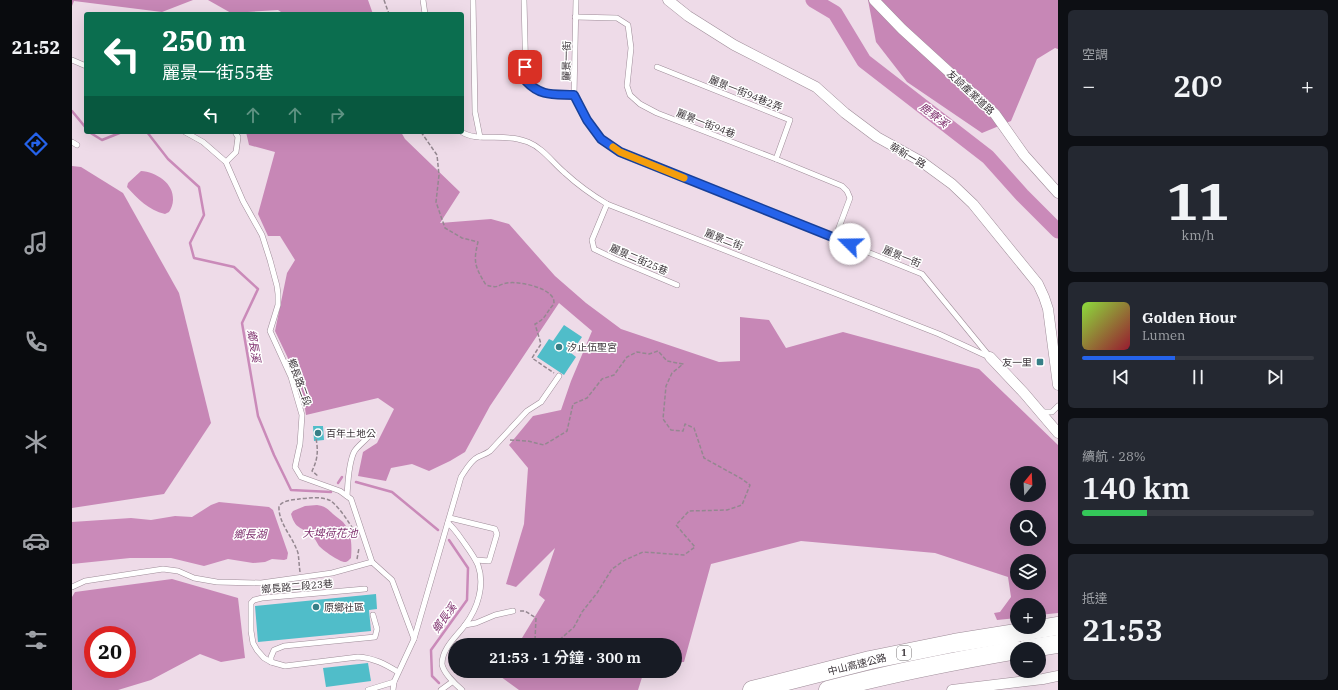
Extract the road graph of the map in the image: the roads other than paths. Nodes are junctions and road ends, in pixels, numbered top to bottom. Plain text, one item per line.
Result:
1 (423, 0) edge
2 (473, 0) edge
3 (524, 0) edge
4 (576, 0) edge
5 (668, 0) edge
6 (874, 0) edge
7 (425, 12) edge
8 (575, 17) junction
9 (72, 60) edge
10 (84, 65) edge
11 (657, 67) dead end
12 (574, 95) junction
13 (189, 134) edge
14 (236, 134) edge
15 (464, 134) edge
16 (480, 137) junction
17 (72, 142) edge
18 (77, 145) dead end
19 (776, 159) junction
20 (226, 162) junction
21 (1058, 193) edge
22 (607, 204) junction
23 (835, 238) junction
24 (677, 285) dead end
25 (990, 357) junction
26 (559, 376) road end
27 (1058, 385) edge
28 (1058, 406) edge
29 (1041, 412) junction
30 (371, 433) dead end
31 (1058, 433) edge
32 (347, 496) junction
33 (449, 521) junction
34 (476, 560) junction
35 (372, 562) junction
36 (72, 587) edge
37 (365, 589) dead end
38 (513, 611) road end
39 (373, 615) dead end
40 (465, 625) junction
41 (1058, 626) edge
42 (414, 639) junction
43 (1058, 644) edge
44 (1046, 646) edge
45 (1010, 651) edge
46 (271, 662) junction
47 (398, 672) junction
48 (1058, 676) edge
49 (394, 682) junction
50 (452, 682) junction
51 (368, 690) edge
52 (393, 690) edge
53 (441, 690) edge
54 (462, 690) edge
55 (752, 690) edge
56 (828, 690) edge
57 (952, 690) edge

1 - 7 lane
2 - 16 lane
3 - 12 lane
4 - 8 lane, 麗景一街
5 - 27 street, 華新一路
6 - 21 street, 友諒產業道路
8 - 12 lane, 麗景一街
8 - 19 lane, 麗景一街94巷
9 - 10 lane
11 - 19 lane, 麗景一街94巷2弄
12 - 23 lane, 麗景一街
13 - 20 lane, 鄉長路二段
14 - 20 lane
15 - 16 lane, 麗景二街
16 - 22 lane, 麗景二街
17 - 18 lane
19 - 23 lane, 麗景一街94巷
20 - 32 lane, 鄉長路二段
22 - 24 lane, 麗景二街25巷
22 - 25 lane, 麗景二街
23 - 25 lane, 麗景一街
25 - 29 street
26 - 33 lane
28 - 29 lane
29 - 31 street
30 - 32 lane
32 - 35 lane
33 - 34 lane
33 - 34 lane
33 - 42 lane
34 - 40 lane
35 - 36 lane
35 - 42 lane
37 - 46 lane, 鄉長路二段23巷
38 - 40 lane
39 - 46 lane
40 - 50 lane
41 - 55 highway, 中山高速公路 / 1
42 - 47 lane
43 - 44 highway
45 - 56 highway, 中山高速公路 / 1
46 - 47 lane
47 - 49 lane
48 - 57 street
49 - 51 lane
49 - 52 lane
50 - 53 lane
50 - 54 lane

